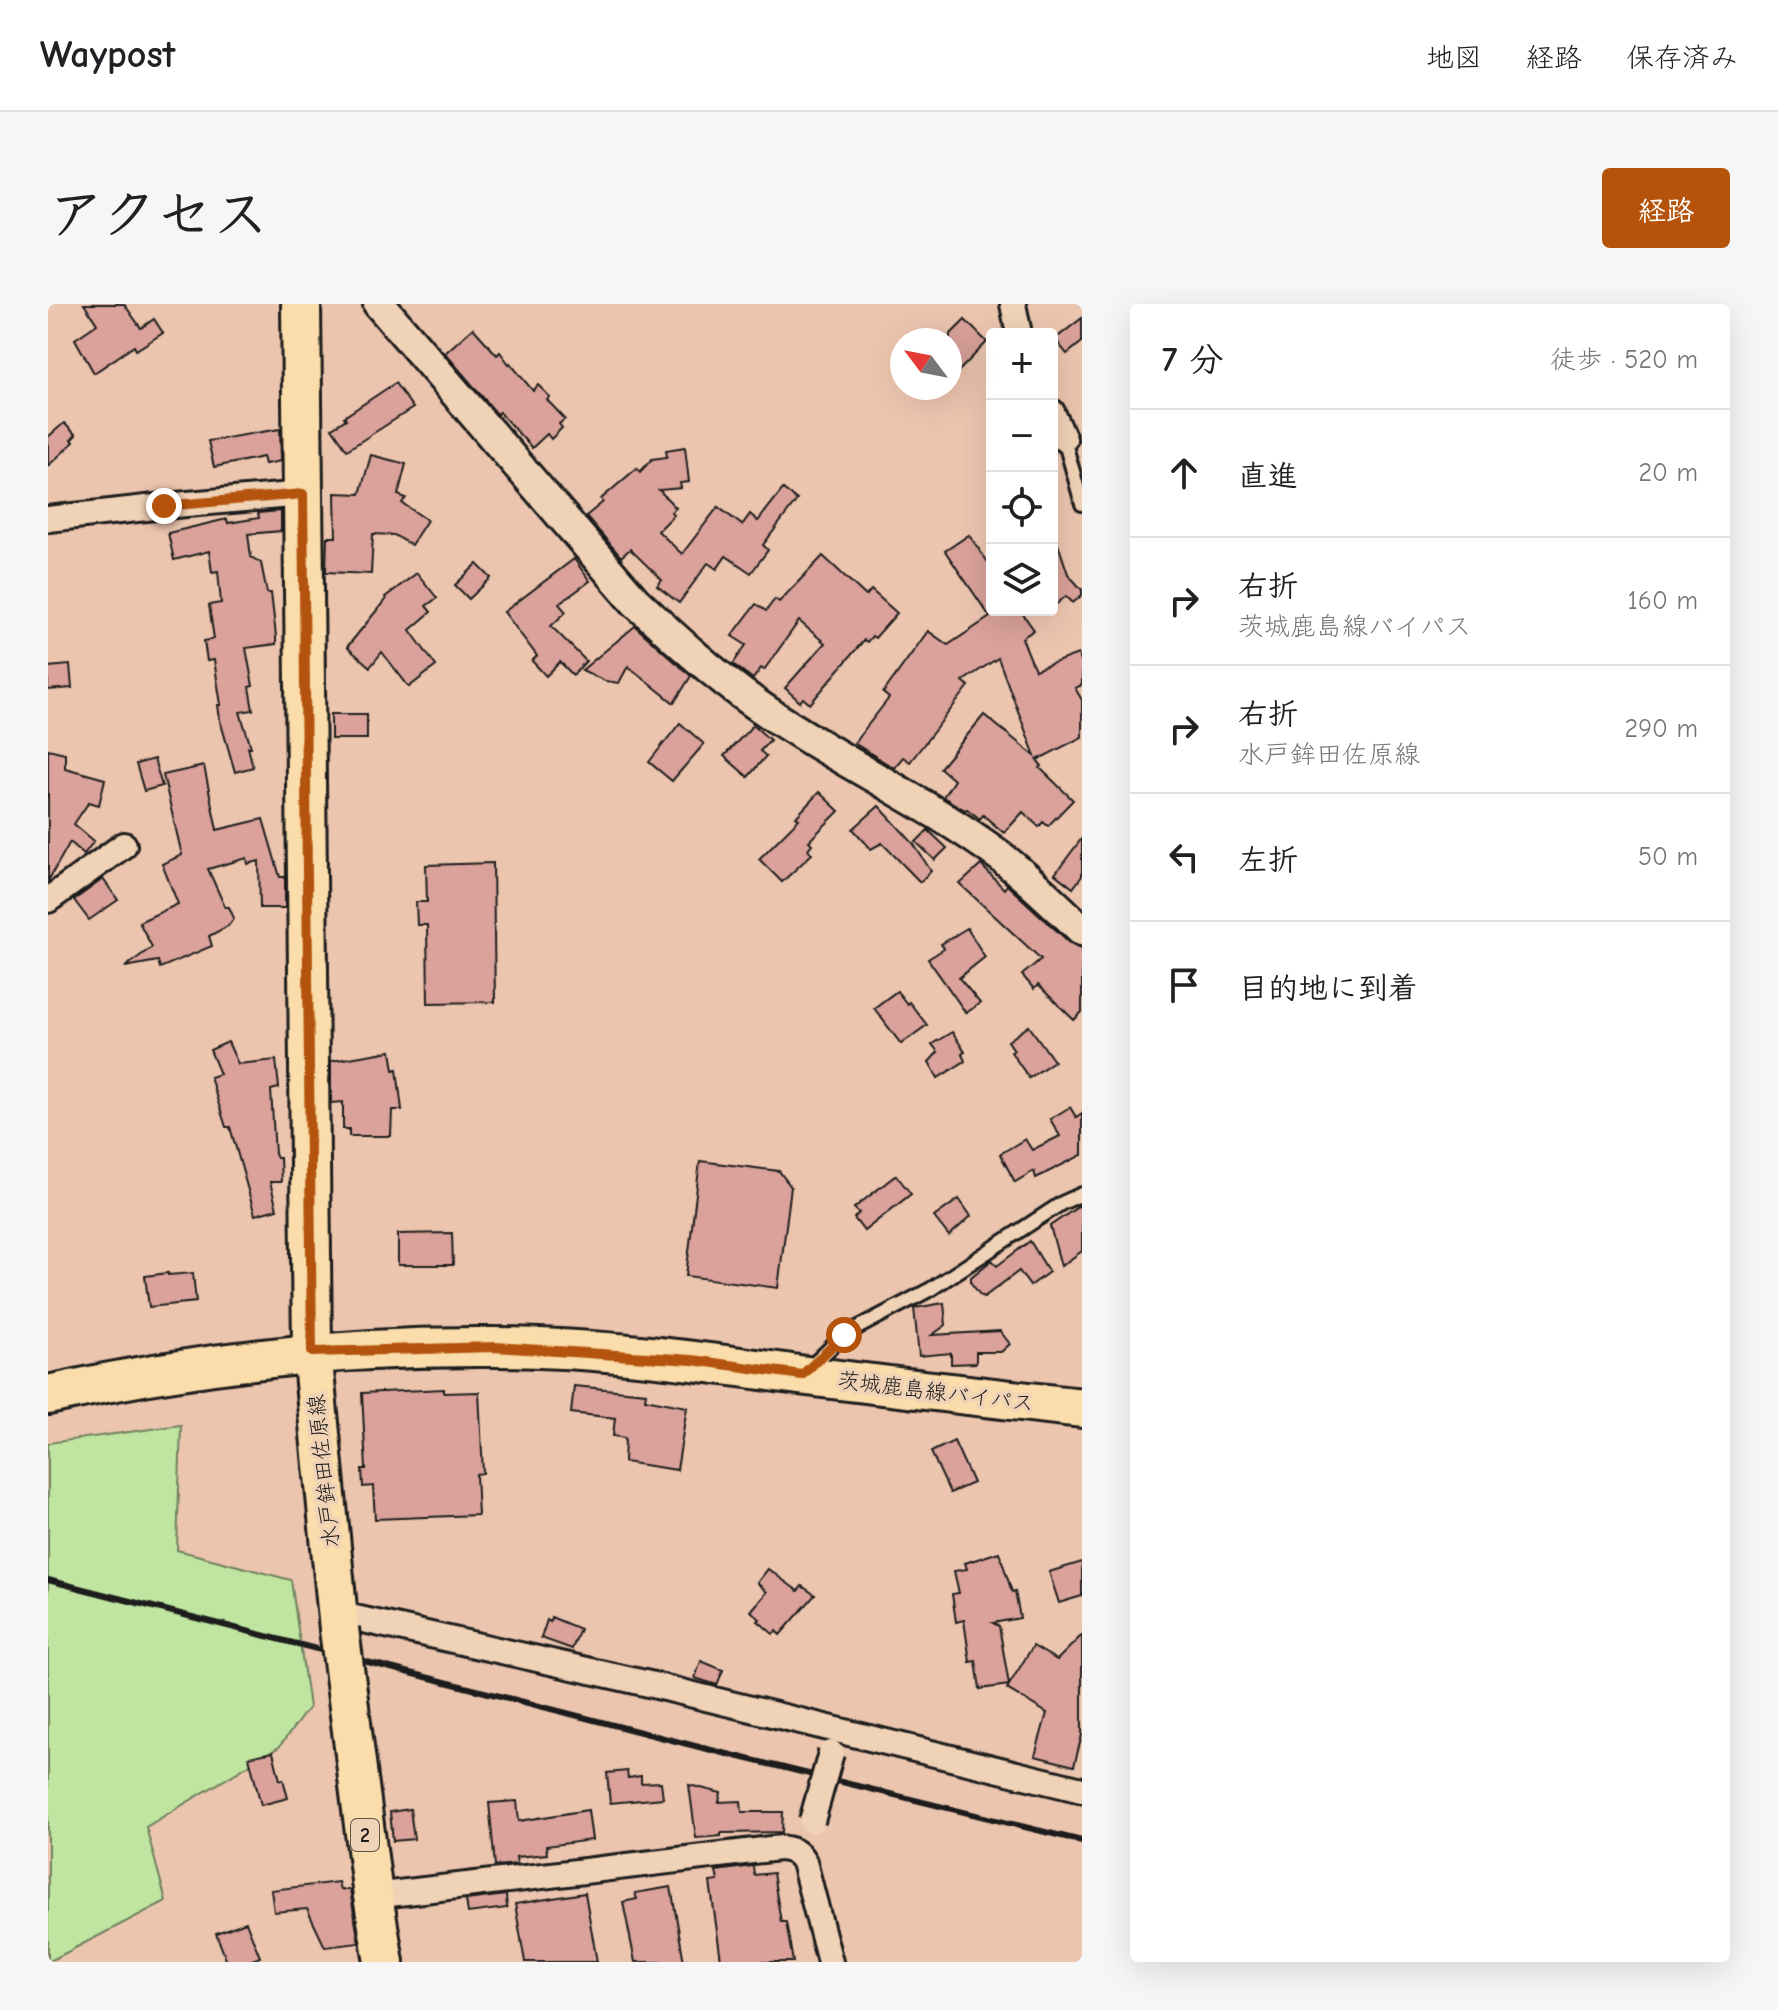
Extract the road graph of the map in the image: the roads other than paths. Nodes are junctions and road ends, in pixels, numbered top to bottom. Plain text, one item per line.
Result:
1 (301, 304) edge
2 (379, 304) edge
3 (1013, 304) edge
4 (1018, 328) edge
5 (1058, 426) edge
6 (1064, 439) joint
7 (303, 494) junction
8 (1082, 504) edge
9 (48, 519) edge
10 (124, 845) dead end
11 (48, 900) edge
12 (1082, 930) edge
13 (1082, 1194) edge
14 (312, 1352) junction
15 (802, 1375) junction
16 (48, 1395) edge
17 (1082, 1408) edge
18 (338, 1621) junction
19 (833, 1742) junction
20 (1082, 1790) edge
21 (800, 1854) junction
22 (373, 1896) junction
23 (384, 1962) edge
24 (830, 1962) edge

1 - 7 main road, 水戸鉾田佐原線 / 2
2 - 12 street
3 - 4 street
5 - 6 street
6 - 8 lane
7 - 9 street
7 - 14 main road, 水戸鉾田佐原線 / 2
10 - 11 street
13 - 15 lane
14 - 15 main road, 茨城鹿島線バイパス
14 - 16 main road, 茨城鹿島線バイパス
14 - 18 main road, 水戸鉾田佐原線 / 2
15 - 17 main road, 茨城鹿島線バイパス
18 - 19 street
18 - 22 main road, 水戸鉾田佐原線 / 2, bridge
19 - 20 street
19 - 21 street, bridge
21 - 22 street
21 - 24 street
22 - 23 main road, 水戸鉾田佐原線 / 2

